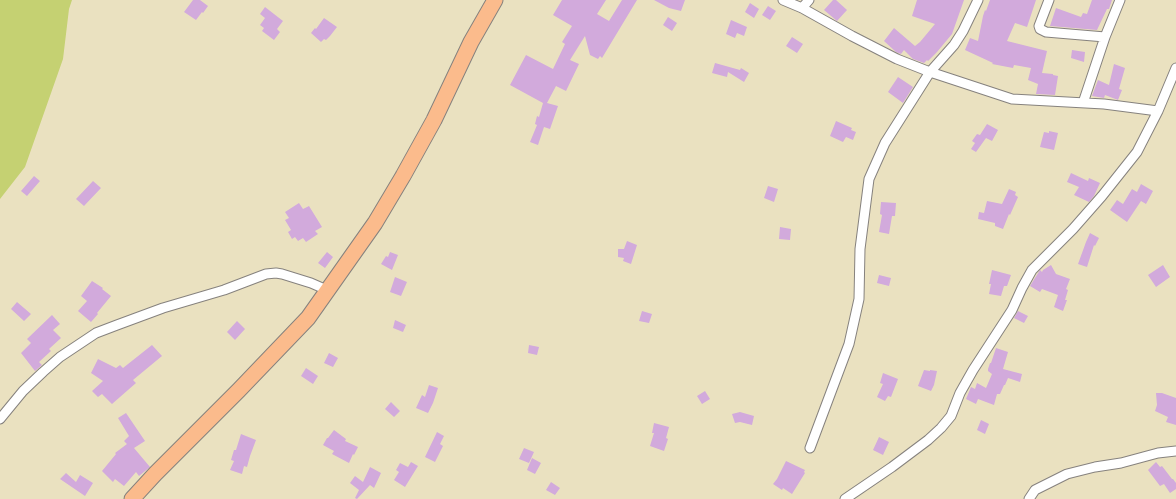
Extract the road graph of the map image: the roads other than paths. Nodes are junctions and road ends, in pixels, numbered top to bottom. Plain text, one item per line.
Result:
1 (496, 0) edge
2 (783, 0) edge
3 (809, 0) edge
4 (978, 0) edge
5 (1048, 0) edge
6 (1120, 0) edge
7 (802, 8) junction
8 (1105, 37) junction
9 (1176, 68) edge
10 (930, 72) junction
11 (1083, 103) junction
12 (1158, 111) junction
13 (327, 290) junction
14 (0, 419) edge
15 (810, 448) dead end
16 (1176, 451) edge
17 (132, 499) edge
18 (845, 499) edge
19 (1030, 499) edge

1 - 13 highway
2 - 7 street
3 - 7 street
4 - 10 street
5 - 8 street
6 - 8 street
7 - 10 street
8 - 11 street
9 - 12 street
10 - 11 street
10 - 15 street
11 - 12 street
12 - 18 street
13 - 14 street
13 - 17 highway
16 - 19 street

